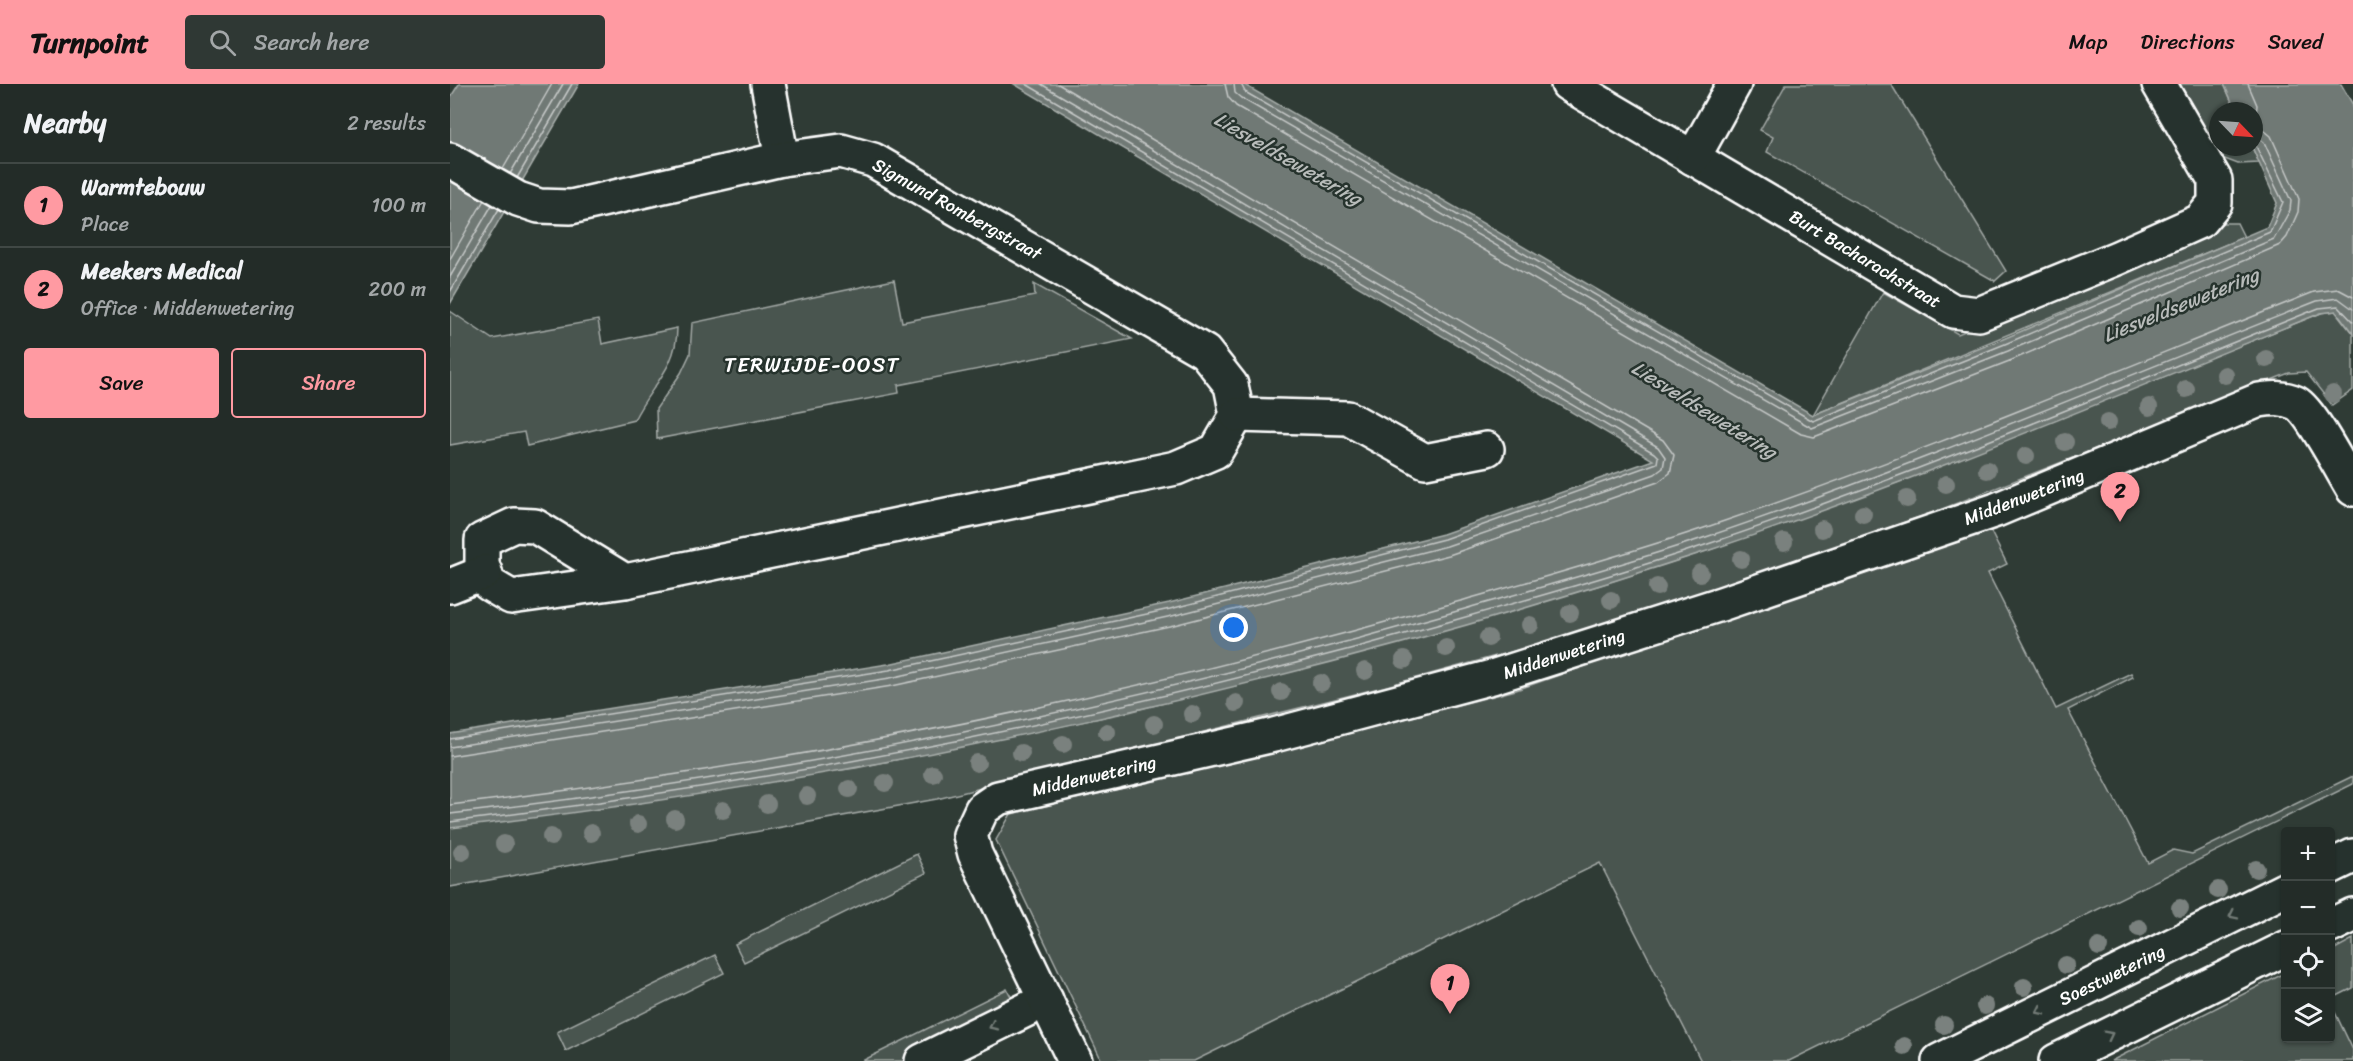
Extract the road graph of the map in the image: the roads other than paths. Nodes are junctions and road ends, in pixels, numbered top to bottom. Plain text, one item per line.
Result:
1 (768, 84) edge
2 (1568, 84) edge
3 (1734, 84) edge
4 (2159, 84) edge
5 (1693, 158) junction
6 (782, 159) junction
7 (450, 160) edge
8 (1237, 415) junction
9 (1487, 449) dead end
10 (2353, 489) edge
11 (485, 572) junction
12 (625, 580) junction
13 (450, 586) edge
14 (2353, 856) edge
15 (2335, 865) edge
16 (2281, 891) edge
17 (2353, 915) edge
18 (2335, 924) edge
19 (2281, 950) edge
20 (1046, 1000) junction
21 (922, 1061) edge
22 (1075, 1061) edge
23 (1939, 1061) edge
24 (2056, 1061) edge

1 - 6 street
2 - 5 street, Burt Bacharachstraat
3 - 5 street
4 - 5 street, Burt Bacharachstraat
6 - 7 street, Sigmund Rombergstraat
6 - 8 street, Sigmund Rombergstraat
8 - 9 street
8 - 12 street
10 - 20 street, Middenwetering
11 - 12 street
11 - 12 street
11 - 13 street
14 - 15 street
16 -> 23 street, Soestwetering
17 - 18 street
24 -> 19 street
20 -> 21 street
20 - 22 street, Middenwetering

